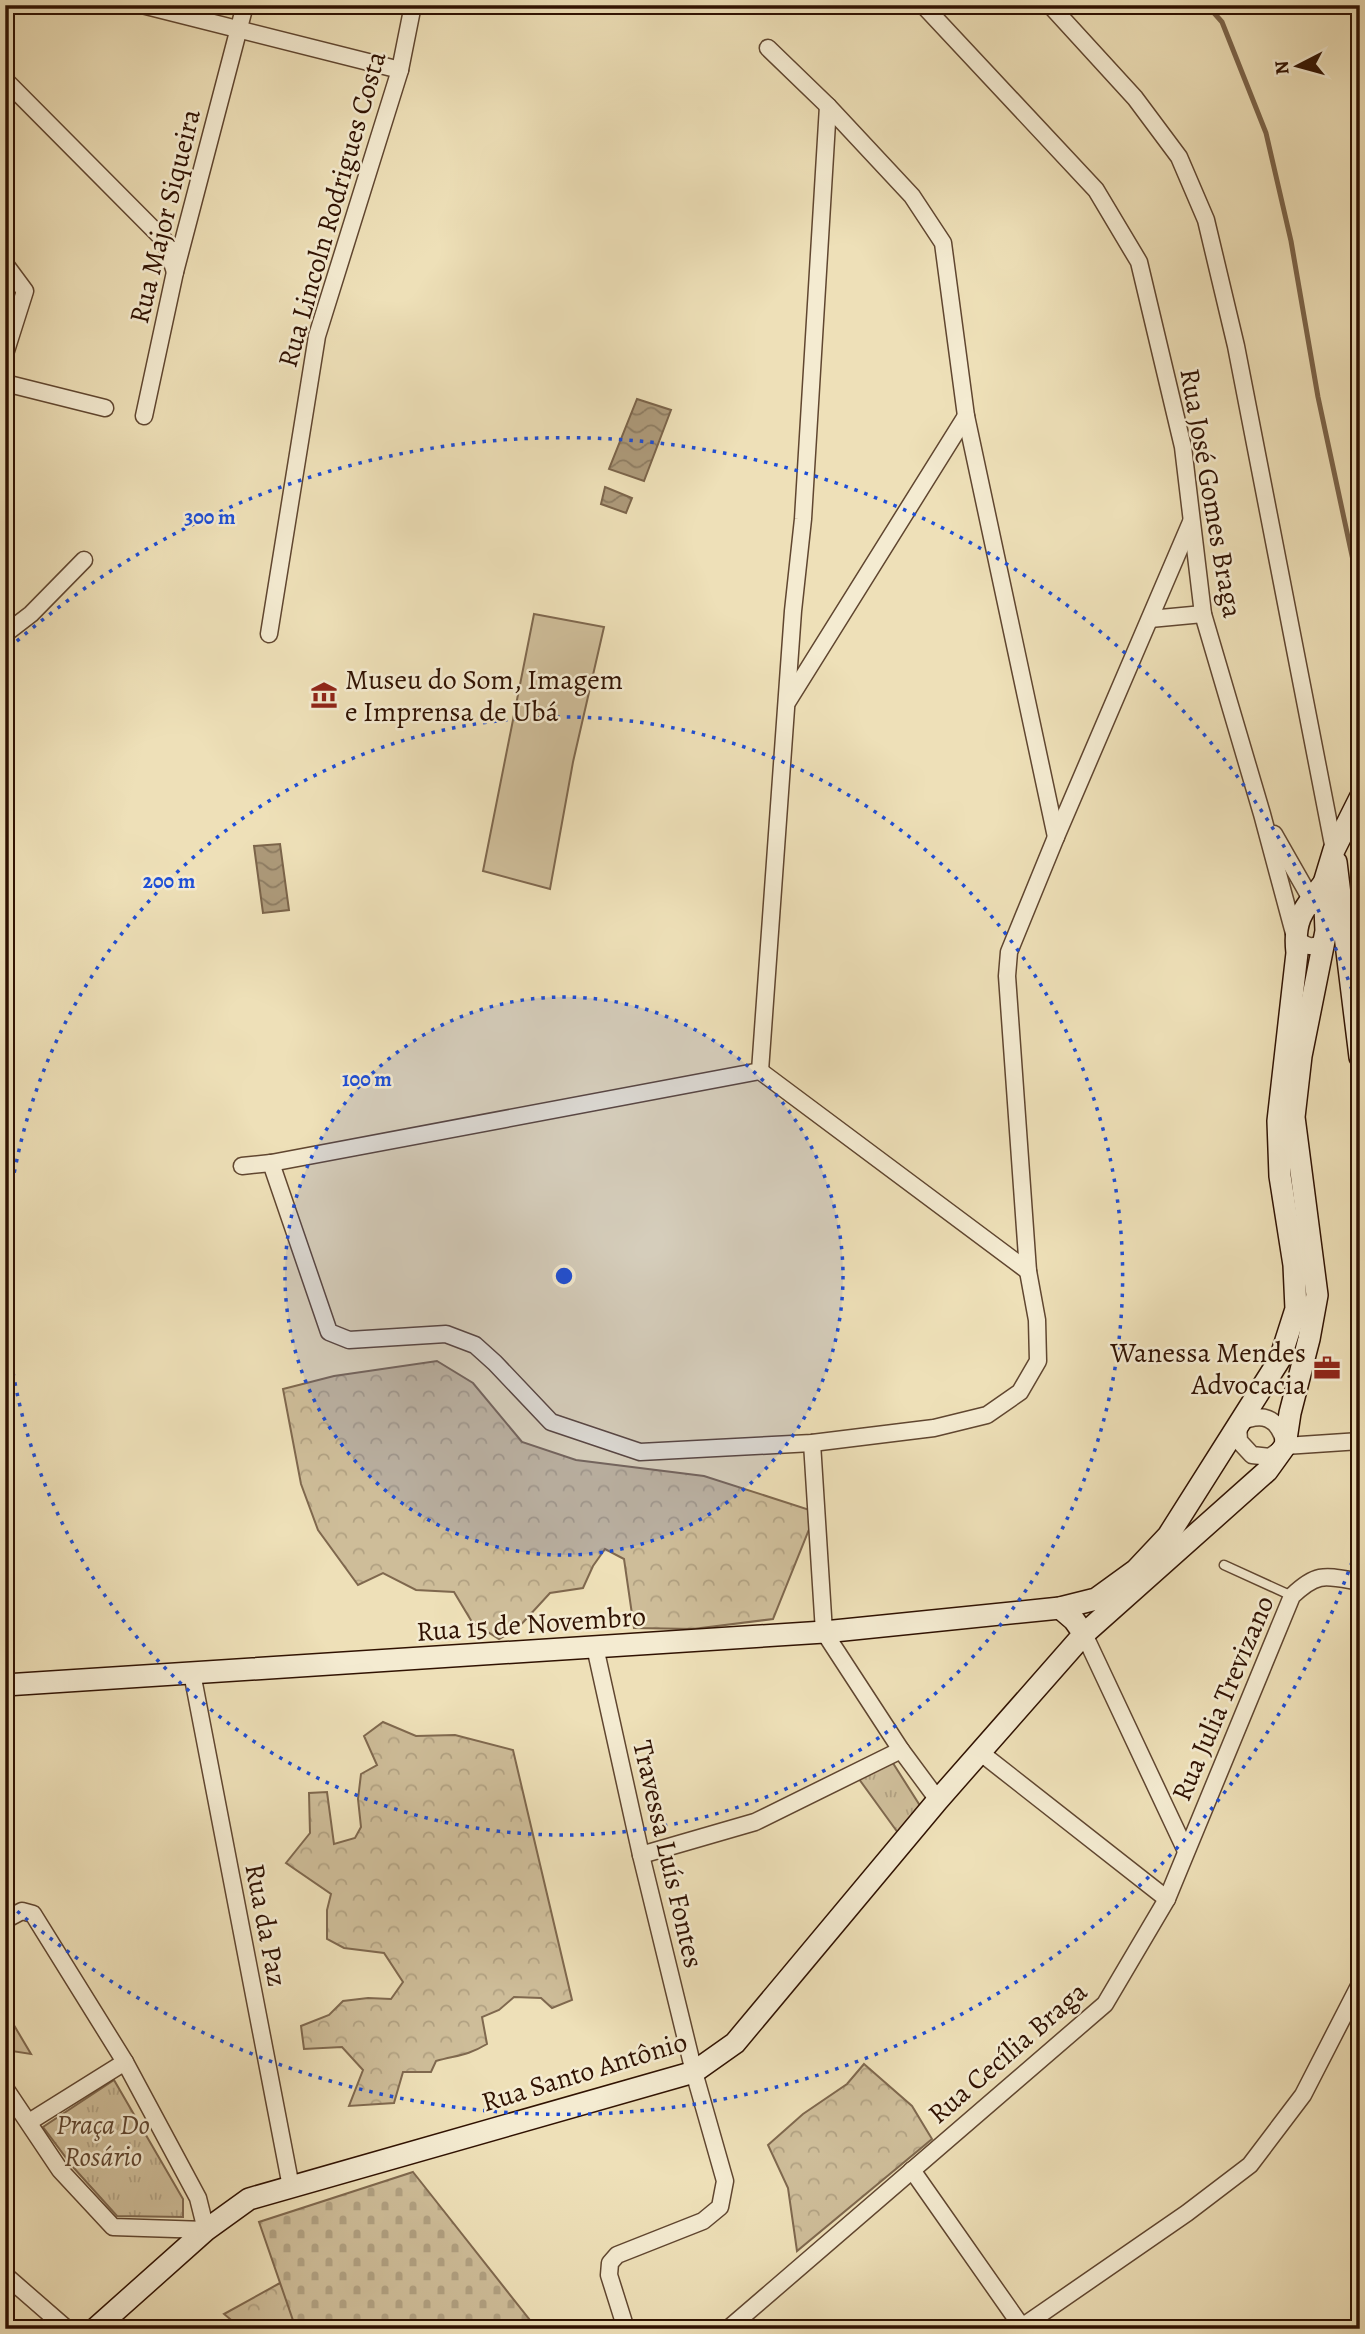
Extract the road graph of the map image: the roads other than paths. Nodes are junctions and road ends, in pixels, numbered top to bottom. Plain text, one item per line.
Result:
1 (142, 5) edge
2 (244, 5) edge
3 (413, 5) edge
4 (923, 5) edge
5 (1050, 5) edge
6 (237, 30) junction
7 (768, 48) dead end
8 (400, 70) junction
9 (5, 80) edge
10 (828, 106) junction
11 (5, 264) edge
12 (175, 272) junction
13 (5, 354) edge
14 (5, 383) edge
15 (105, 408) dead end
16 (144, 416) dead end
17 (966, 416) junction
18 (1191, 522) junction
19 (84, 560) dead end
20 (1203, 614) junction
21 (1150, 619) junction
22 (269, 634) dead end
23 (5, 635) edge
24 (786, 703) junction
25 (1360, 798) edge
26 (1262, 814) junction
27 (1056, 837) junction
28 (1334, 850) junction
29 (1317, 891) junction
30 (1325, 936) junction
31 (1295, 937) junction
32 (1360, 1057) edge
33 (760, 1071) junction
34 (271, 1163) junction
35 (242, 1166) dead end
36 (1028, 1270) junction
37 (1238, 1423) junction
38 (1360, 1441) edge
39 (812, 1443) junction
40 (1285, 1446) junction
41 (1224, 1565) dead end
42 (1360, 1581) edge
43 (1292, 1596) junction
44 (1060, 1608) junction
45 (824, 1632) junction
46 (1084, 1634) junction
47 (595, 1647) junction
48 (192, 1673) junction
49 (5, 1685) edge
50 (901, 1750) junction
51 (981, 1753) junction
52 (938, 1800) junction
53 (1186, 1851) junction
54 (641, 1855) junction
55 (1167, 1899) junction
56 (5, 1920) edge
57 (1360, 1984) edge
58 (125, 2062) junction
59 (694, 2072) junction
60 (5, 2088) edge
61 (29, 2122) junction
62 (912, 2170) junction
63 (291, 2187) junction
64 (206, 2230) junction
65 (5, 2275) edge
66 (1020, 2328) edge
67 (67, 2329) edge
68 (95, 2329) edge
69 (626, 2329) edge
70 (728, 2329) edge

1 - 6 street
2 - 6 street, Rua Major Siqueira
3 - 8 street, Rua Lincoln Rodrigues Costa
4 - 18 street, Rua José Gomes Braga
5 - 28 street
6 - 8 street
6 - 12 street, Rua Major Siqueira
7 - 10 street
8 - 22 street, Rua Lincoln Rodrigues Costa
9 - 12 street
10 - 17 street
10 - 24 street
11 - 13 street
12 - 16 street, Rua Major Siqueira
14 - 15 street
17 - 24 street
17 - 27 street
18 - 20 street, Rua José Gomes Braga
18 - 21 street
19 - 23 street
20 - 21 street
20 - 26 street, Rua José Gomes Braga
21 - 27 street
24 - 33 street
25 - 28 street
26 - 29 street
26 - 31 street
27 - 36 street
28 - 29 street
28 - 32 street
29 - 30 street
29 - 31 street
30 - 31 street
30 - 40 street
31 - 37 street, Rua 15 de Novembro
33 - 34 street
33 - 36 street
34 - 35 street
34 - 39 street
36 - 39 street
37 - 40 street
37 - 40 street
37 - 44 street, Rua 15 de Novembro
38 - 40 street
39 - 45 street
40 - 46 street, Rua Santo Antônio
41 - 43 lane
42 - 43 street, Rua Julia Trevizano
43 - 53 street, Rua Julia Trevizano
44 - 45 street, Rua 15 de Novembro
44 - 46 street
45 - 47 street, Rua 15 de Novembro
45 - 50 street
46 - 51 street, Rua Santo Antônio
46 - 53 street
47 - 48 street, Rua 15 de Novembro
47 - 54 street, Travessa Luís Fontes
48 - 49 street, Rua 15 de Novembro
48 - 63 street, Rua da Paz
50 - 52 street
50 - 54 street
51 - 52 street, Rua Santo Antônio
51 - 55 street
52 - 59 street, Rua Santo Antônio
53 - 55 street, Rua Cecília Braga
54 - 59 street, Travessa Luís Fontes
55 - 62 street, Rua Cecília Braga
56 - 58 street
57 - 66 street
58 - 61 street
58 - 64 street
59 - 63 street, Rua Santo Antônio
59 - 69 street, Travessa Luís Fontes
60 - 61 street
61 - 64 street
62 - 66 street
62 - 70 street, Rua Cecília Braga
63 - 64 street, Rua Santo Antônio
64 - 68 street, Rua Santo Antônio
65 - 67 street

